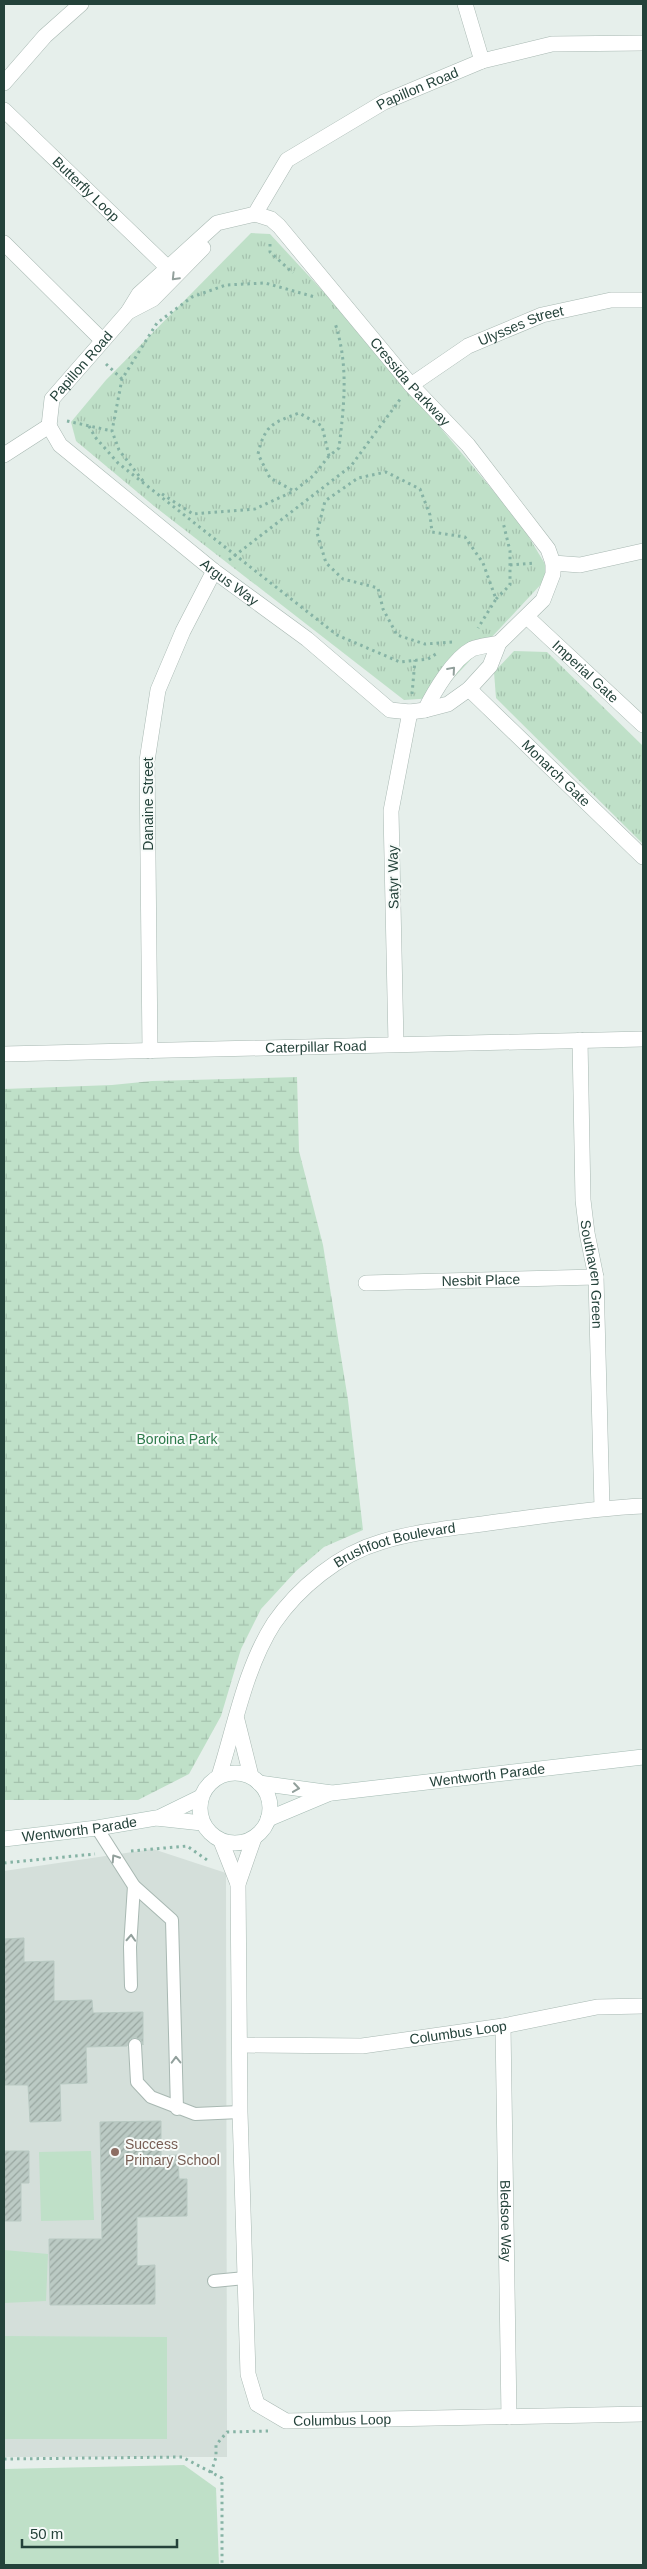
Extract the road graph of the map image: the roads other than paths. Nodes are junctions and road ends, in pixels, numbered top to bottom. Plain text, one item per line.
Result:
1 (81, 4) edge
2 (465, 4) edge
3 (643, 43) edge
4 (482, 61) junction
5 (4, 83) edge
6 (4, 110) edge
7 (255, 214) junction
8 (234, 218) junction
9 (4, 243) edge
10 (167, 267) junction
11 (643, 300) edge
12 (128, 312) junction
13 (102, 340) junction
14 (411, 385) junction
15 (50, 422) junction
16 (4, 455) edge
17 (643, 551) edge
18 (553, 563) junction
19 (214, 571) junction
20 (527, 617) junction
21 (499, 644) junction
22 (469, 689) junction
23 (425, 710) junction
24 (410, 712) junction
25 (643, 725) edge
26 (643, 857) edge
27 (638, 1038) edge
28 (580, 1040) junction
29 (396, 1044) junction
30 (150, 1051) junction
31 (4, 1054) edge
32 (596, 1278) junction
33 (366, 1282) dead end
34 (643, 1506) edge
35 (602, 1508) junction
36 (237, 1718) junction
37 (643, 1757) edge
38 (219, 1776) junction
39 (255, 1780) junction
40 (332, 1793) junction
41 (201, 1797) junction
42 (156, 1818) junction
43 (268, 1819) junction
44 (202, 1823) junction
45 (97, 1828) junction
46 (254, 1838) junction
47 (4, 1839) edge
48 (221, 1841) junction
49 (238, 1884) junction
50 (134, 1886) junction
51 (131, 1986) dead end
52 (643, 2006) edge
53 (503, 2026) junction
54 (135, 2045) dead end
55 (240, 2045) junction
56 (177, 2109) junction
57 (240, 2112) junction
58 (245, 2278) junction
59 (214, 2281) dead end
60 (643, 2414) edge
61 (509, 2417) junction

1 - 5 street
2 - 4 street
3 - 4 street, Papillon Road
4 - 7 street, Papillon Road
6 - 10 street, Butterfly Loop
7 - 8 street, Papillon Road
7 - 14 street, Cressida Parkway
8 - 10 street, Papillon Road
8 -> 12 street, Papillon Road
9 - 13 street
10 - 12 street, Papillon Road
11 - 14 street, Ulysses Street
12 - 13 street, Papillon Road
13 - 15 street, Papillon Road
14 - 18 street, Cressida Parkway
15 - 16 street
15 - 19 street, Argus Way
17 - 18 street
18 - 20 street, Argus Way
19 - 24 street, Argus Way
19 - 30 street, Danaine Street
20 - 21 street, Argus Way
20 - 25 street, Imperial Gate
21 - 22 street, Argus Way
23 -> 21 street
22 - 23 street, Argus Way
22 - 26 street, Monarch Gate
23 - 24 street, Argus Way
24 - 29 street, Satyr Way
27 - 28 street, Caterpillar Road
28 - 29 street, Caterpillar Road
28 - 32 street, Southaven Green
29 - 30 street, Caterpillar Road
30 - 31 street, Caterpillar Road
32 - 33 street, Nesbit Place
32 - 35 street, Southaven Green
34 - 35 street, Brushfoot Boulevard
35 - 36 street, Brushfoot Boulevard
36 - 38 street, Brushfoot Boulevard
36 - 39 street, Brushfoot Boulevard
37 - 40 street, Wentworth Parade
38 - 39 street
38 - 41 street
39 -> 40 street, Wentworth Parade
39 - 43 street
40 - 43 street, Wentworth Parade
41 - 42 street, Wentworth Parade
41 - 44 street
42 - 44 street, Wentworth Parade
42 - 45 street, Wentworth Parade
43 - 46 street
44 - 48 street
45 - 47 street, Wentworth Parade
50 -> 45 lane
46 - 48 street
46 - 49 street, Columbus Loop
48 - 49 street, Columbus Loop
49 - 55 street, Columbus Loop
51 -> 50 lane
56 -> 50 lane
52 - 53 street, Columbus Loop
53 - 55 street, Columbus Loop
53 - 61 street, Bledsoe Way
54 - 56 lane
55 - 57 street, Columbus Loop
56 - 57 lane
57 - 58 street, Columbus Loop
58 - 59 lane
58 - 61 street, Columbus Loop
60 - 61 street, Columbus Loop

